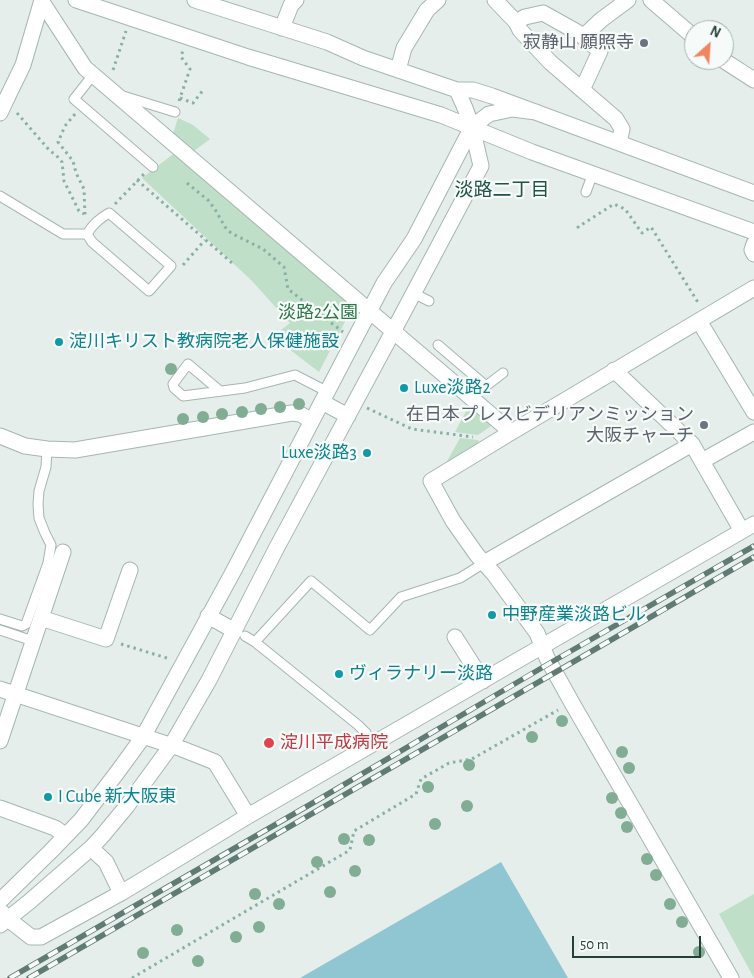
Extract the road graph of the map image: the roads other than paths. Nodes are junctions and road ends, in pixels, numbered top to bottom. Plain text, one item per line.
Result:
1 (76, 0) edge
2 (195, 0) edge
3 (296, 0) edge
4 (438, 0) edge
5 (496, 0) edge
6 (628, 0) edge
7 (651, 0) edge
8 (42, 1) edge
9 (516, 22) junction
10 (282, 28) junction
11 (684, 28) edge
12 (583, 37) junction
13 (734, 67) edge
14 (398, 70) junction
15 (93, 75) junction
16 (754, 80) edge
17 (0, 83) edge
18 (111, 90) junction
19 (457, 90) junction
20 (582, 90) junction
21 (7, 98) junction
22 (175, 112) road end
23 (536, 112) junction
24 (0, 113) edge
25 (472, 127) junction
26 (619, 143) junction
27 (515, 146) junction
28 (480, 160) junction
29 (153, 167) road end
30 (593, 173) junction
31 (586, 192) dead end
32 (754, 193) edge
33 (0, 196) edge
34 (754, 232) edge
35 (87, 234) junction
36 (754, 244) edge
37 (754, 254) edge
38 (754, 288) edge
39 (413, 293) junction
40 (429, 301) dead end
41 (369, 310) junction
42 (703, 318) junction
43 (393, 330) junction
44 (438, 345) dead end
45 (614, 370) junction
46 (503, 373) dead end
47 (220, 391) junction
48 (325, 397) junction
49 (754, 412) edge
50 (348, 416) junction
51 (312, 421) junction
52 (754, 432) edge
53 (510, 433) junction
54 (0, 436) edge
55 (692, 444) junction
56 (47, 449) junction
57 (702, 460) junction
58 (748, 527) edge
59 (64, 552) dead end
60 (484, 563) junction
61 (130, 570) dead end
62 (208, 616) junction
63 (41, 618) junction
64 (0, 619) edge
65 (0, 630) edge
66 (240, 634) junction
67 (455, 637) dead end
68 (33, 641) junction
69 (255, 642) junction
70 (543, 646) junction
71 (483, 680) junction
72 (0, 689) edge
73 (15, 694) junction
74 (143, 737) junction
75 (0, 741) edge
76 (372, 744) junction
77 (171, 746) junction
78 (0, 808) edge
79 (248, 816) junction
80 (65, 835) junction
81 (91, 848) junction
82 (121, 893) junction
83 (0, 901) edge
84 (3, 918) edge
85 (731, 978) edge

1 - 25 street
2 - 10 street
3 - 10 street
4 - 14 street
5 - 9 street
6 - 12 street
7 - 11 street
8 - 15 street
8 - 21 street
9 - 12 street
9 - 20 street
10 - 14 street
12 - 20 street
13 - 16 street
14 - 19 street
15 - 18 street
15 - 29 lane
17 - 21 street
18 - 22 lane
18 - 41 street
19 - 23 street
19 - 25 street
20 - 26 street
21 - 24 street
23 - 25 street
23 - 26 street
25 - 27 street
25 - 28 street
25 - 41 street
26 - 32 street
27 - 28 street
27 - 30 street
28 - 39 street
30 - 31 lane
30 - 34 street
33 - 35 lane
35 - 35 lane
36 - 37 street
38 - 42 street
39 - 40 lane
39 - 43 street
41 - 43 street
41 - 48 street
42 - 45 street
42 - 49 street
43 - 50 street
43 - 53 street
44 - 46 lane
45 - 53 street
45 - 55 street
47 - 47 lane
47 - 48 lane
48 - 50 street
48 - 51 street
50 - 66 street
51 - 56 street
51 - 62 street
52 - 57 street
53 - 60 street
54 - 56 street
55 - 57 street
55 - 60 street
56 - 64 lane
57 - 58 street
58 - 70 street
59 - 63 street
60 - 69 lane
60 - 70 street
61 - 63 street
62 - 66 street
62 - 74 street
63 - 68 street
65 - 68 lane
66 - 69 lane
66 - 77 street
67 - 71 street
68 - 73 street
69 - 76 lane
70 - 71 street
70 - 85 street
71 - 76 street
72 - 73 street
73 - 74 street
73 - 75 street
74 - 77 street
74 - 80 street
76 - 79 street
77 - 79 street
77 - 81 street
78 - 80 street
79 - 82 street
80 - 83 street
81 - 82 street
81 - 84 street
82 - 84 street

